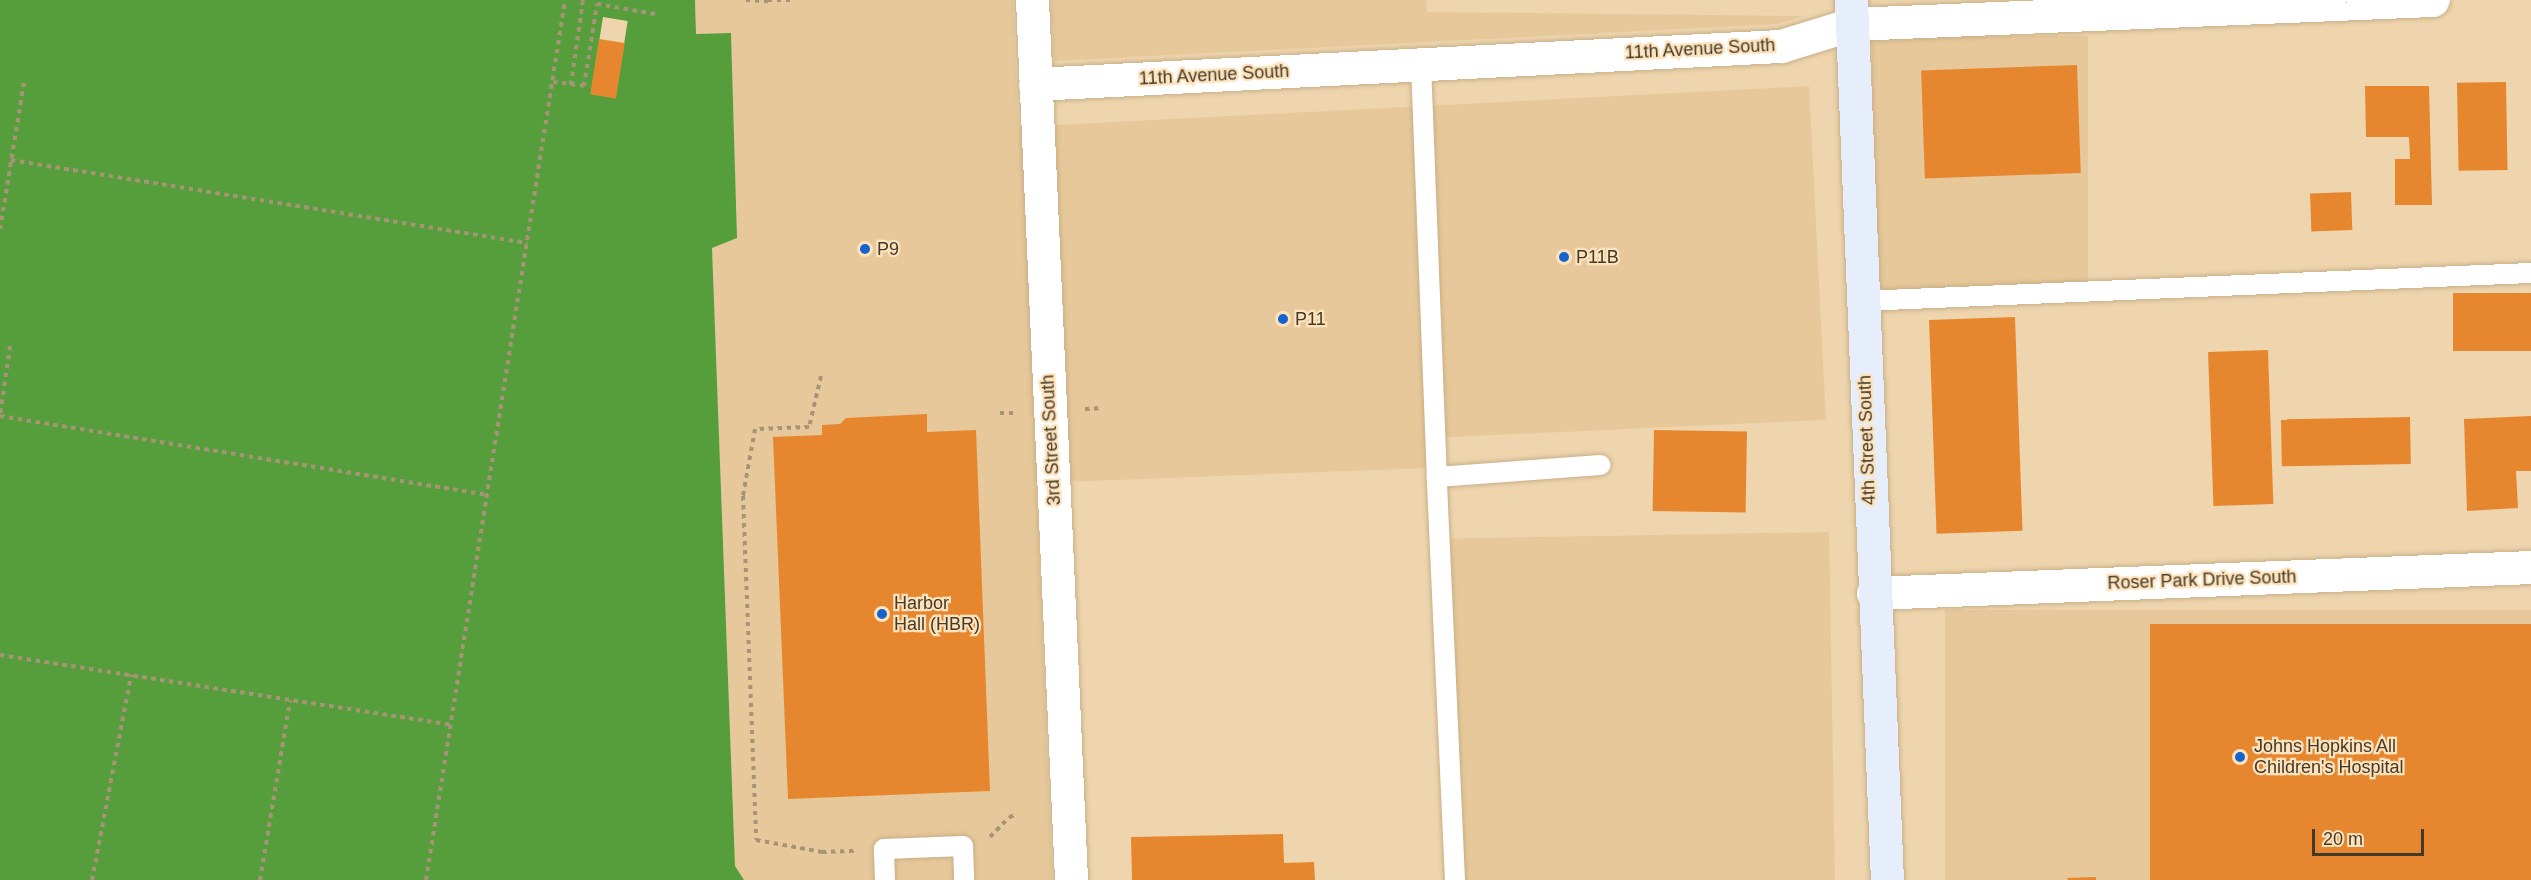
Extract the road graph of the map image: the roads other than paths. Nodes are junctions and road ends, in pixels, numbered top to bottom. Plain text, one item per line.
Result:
1 (1032, 0) edge
2 (2433, 0) edge
3 (2170, 5) edge
4 (1852, 12) edge
5 (1421, 64) junction
6 (1035, 84) junction
7 (2531, 273) edge
8 (1862, 301) junction
9 (1601, 465) dead end
10 (1437, 477) junction
11 (2531, 567) edge
12 (1873, 593) junction
13 (885, 880) edge
14 (964, 880) edge
15 (1071, 880) edge
16 (1455, 880) edge
17 (1887, 880) edge

1 - 6 street, 3rd Street South
2 - 3 street, 11th Avenue South
3 - 4 street, 11th Avenue South
4 - 5 street, 11th Avenue South
4 - 8 main road, 4th Street South
5 - 6 street, 11th Avenue South
5 - 10 lane
6 - 15 street, 3rd Street South
7 - 8 lane
8 - 12 main road, 4th Street South
9 - 10 lane
10 - 16 lane
11 - 12 street, Roser Park Drive South
12 - 17 main road, 4th Street South
13 - 14 lane

